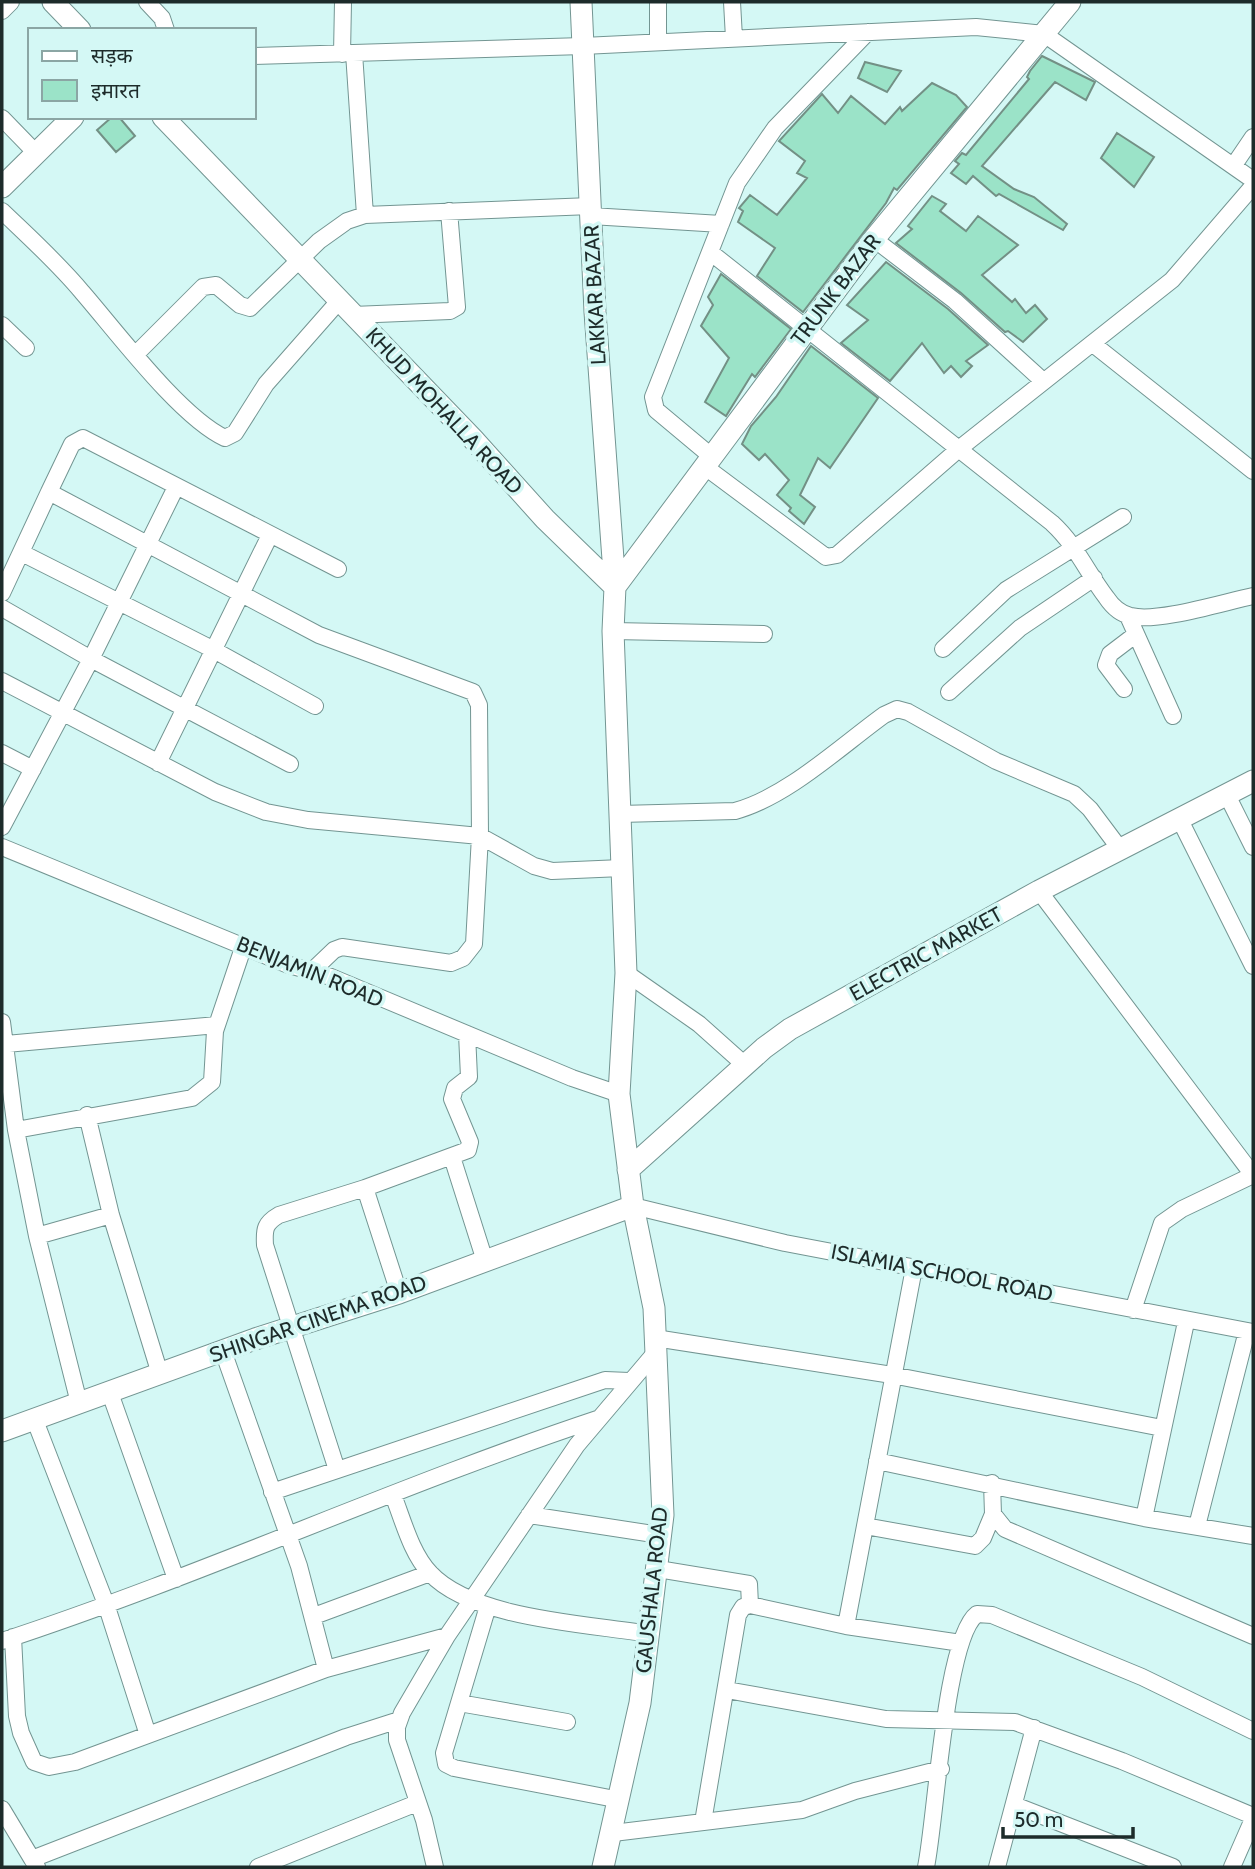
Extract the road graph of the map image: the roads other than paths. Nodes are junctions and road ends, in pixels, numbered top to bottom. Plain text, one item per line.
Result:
1 (11, 2) edge
2 (53, 2) edge
3 (147, 2) edge
4 (343, 2) edge
5 (581, 2) edge
6 (658, 2) edge
7 (732, 2) edge
8 (1070, 2) edge
9 (2, 10) edge
10 (78, 28) edge
11 (165, 28) edge
12 (868, 32) junction
13 (1044, 34) junction
14 (734, 38) junction
15 (658, 41) junction
16 (583, 46) junction
17 (348, 54) junction
18 (256, 56) edge
19 (2, 118) edge
20 (71, 119) edge
21 (165, 119) edge
22 (1253, 138) edge
23 (35, 152) junction
24 (1234, 165) junction
25 (1253, 180) edge
26 (1253, 186) edge
27 (2, 187) edge
28 (2, 211) edge
29 (449, 211) junction
30 (591, 211) junction
31 (365, 215) junction
32 (721, 224) junction
33 (874, 239) junction
34 (710, 252) junction
35 (301, 259) junction
36 (346, 308) junction
37 (2, 325) edge
38 (807, 329) junction
39 (1093, 344) junction
40 (26, 348) dead end
41 (135, 355) junction
42 (1043, 381) junction
43 (961, 448) junction
44 (707, 461) junction
45 (1253, 471) edge
46 (176, 488) junction
47 (49, 492) junction
48 (1123, 517) dead end
49 (270, 535) junction
50 (147, 544) junction
51 (1074, 547) junction
52 (22, 553) junction
53 (338, 569) dead end
54 (1094, 578) junction
55 (615, 587) junction
56 (240, 591) junction
57 (2, 593) edge
58 (1253, 596) edge
59 (120, 601) junction
60 (2, 608) edge
61 (1128, 616) junction
62 (613, 631) junction
63 (764, 634) dead end
64 (1135, 635) junction
65 (212, 649) junction
66 (943, 649) dead end
67 (91, 659) junction
68 (2, 681) edge
69 (1124, 689) dead end
70 (949, 692) dead end
71 (315, 706) dead end
72 (186, 707) junction
73 (61, 712) junction
74 (1173, 716) dead end
75 (2, 753) edge
76 (158, 763) junction
77 (290, 764) dead end
78 (33, 769) junction
79 (1253, 781) edge
80 (1227, 795) junction
81 (620, 814) junction
82 (1180, 820) junction
83 (2, 827) edge
84 (480, 836) junction
85 (2, 847) edge
86 (1253, 847) edge
87 (1120, 849) junction
88 (622, 868) junction
89 (1039, 891) junction
90 (244, 945) junction
91 (1253, 966) edge
92 (312, 971) junction
93 (626, 973) junction
94 (2, 1022) edge
95 (217, 1024) junction
96 (467, 1034) junction
97 (6, 1044) junction
98 (746, 1066) junction
99 (619, 1094) junction
100 (87, 1115) junction
101 (16, 1130) junction
102 (452, 1157) junction
103 (628, 1170) junction
104 (1253, 1175) edge
105 (365, 1188) junction
106 (634, 1206) junction
107 (111, 1215) junction
108 (37, 1236) junction
109 (485, 1261) junction
110 (914, 1268) junction
111 (399, 1293) junction
112 (1133, 1310) junction
113 (1186, 1322) junction
114 (293, 1326) junction
115 (1250, 1332) edge
116 (655, 1346) junction
117 (223, 1351) junction
118 (160, 1374) junction
119 (892, 1375) junction
120 (629, 1381) junction
121 (110, 1393) junction
122 (79, 1403) junction
123 (34, 1418) junction
124 (597, 1419) junction
125 (1162, 1428) junction
126 (2, 1431) edge
127 (877, 1461) junction
128 (337, 1470) junction
129 (992, 1483) junction
130 (272, 1492) junction
131 (393, 1495) junction
132 (993, 1514) junction
133 (529, 1515) junction
134 (1144, 1518) junction
135 (865, 1526) junction
136 (1197, 1526) junction
137 (660, 1535) junction
138 (289, 1536) junction
139 (1253, 1536) edge
140 (658, 1569) junction
141 (430, 1573) junction
142 (176, 1579) junction
143 (471, 1602) junction
144 (106, 1604) junction
145 (750, 1605) junction
146 (488, 1606) junction
147 (314, 1616) junction
148 (846, 1626) junction
149 (650, 1634) junction
150 (447, 1636) junction
151 (1253, 1636) edge
152 (8, 1639) edge
153 (961, 1643) junction
154 (326, 1669) junction
155 (727, 1690) junction
156 (9, 1701) edge
157 (459, 1703) junction
158 (399, 1720) junction
159 (945, 1720) junction
160 (567, 1723) dead end
161 (1034, 1728) junction
162 (1253, 1731) edge
163 (148, 1734) junction
164 (941, 1769) junction
165 (620, 1800) junction
166 (417, 1803) junction
167 (1014, 1805) junction
168 (3, 1815) edge
169 (1253, 1817) edge
170 (704, 1822) junction
171 (613, 1833) junction
172 (34, 1863) edge
173 (435, 1866) edge
174 (258, 1867) edge
175 (451, 1867) edge
176 (603, 1867) edge
177 (926, 1867) edge
178 (997, 1867) edge
179 (1173, 1867) edge
180 (1233, 1867) edge

1 - 9 street
2 - 10 street
3 - 11 street
4 - 17 street
5 - 16 street, LAKKAR BAZAR
6 - 15 street
7 - 14 street
8 - 13 street, TRUNK BAZAR
12 - 13 street
12 - 14 street
12 - 32 street
13 - 24 street
13 - 33 street, TRUNK BAZAR
14 - 15 street
15 - 16 street
16 - 17 street
16 - 30 street, LAKKAR BAZAR
17 - 18 street
17 - 31 street
19 - 23 street
20 - 23 street
21 - 35 street, KHUD MOHALLA ROAD
22 - 24 street
23 - 27 street
24 - 25 street
26 - 39 street
28 - 41 street
29 - 30 street
29 - 31 street
29 - 36 street
30 - 32 street
30 - 55 street, LAKKAR BAZAR
31 - 35 street
32 - 34 street
33 - 38 street, TRUNK BAZAR
33 - 42 street
34 - 38 street
34 - 44 street
35 - 36 street, KHUD MOHALLA ROAD
35 - 41 street
36 - 41 street
36 - 55 street, KHUD MOHALLA ROAD
37 - 40 street
38 - 43 street
38 - 44 street, TRUNK BAZAR
39 - 42 street
39 - 45 street
42 - 43 street
43 - 44 street
43 - 51 street
44 - 55 street, TRUNK BAZAR
46 - 47 street
46 - 49 street
46 - 50 street
47 - 50 street
47 - 52 street
48 - 51 street
49 - 53 street
49 - 56 street
50 - 56 street
50 - 59 street
51 - 54 street
51 - 66 street
52 - 57 street
52 - 59 street
54 - 61 street
54 - 70 street
55 - 62 street
56 - 65 street
56 - 84 street
58 - 61 street
59 - 65 street
59 - 67 street
60 - 67 street
61 - 64 street
62 - 63 street
62 - 81 street, GAUSHALA ROAD
64 - 69 street
64 - 74 street
65 - 71 street
65 - 72 street
67 - 72 street
67 - 73 street
68 - 73 street
72 - 76 street
72 - 77 street
73 - 76 street
73 - 78 street
75 - 78 street
76 - 84 street
78 - 83 street
79 - 80 street, ELECTRIC MARKET
80 - 82 street, ELECTRIC MARKET
80 - 86 street
81 - 87 street
81 - 88 street, GAUSHALA ROAD
82 - 87 street, ELECTRIC MARKET
82 - 91 street
84 - 88 street
84 - 92 street
85 - 90 street, BENJAMIN ROAD
87 - 89 street, ELECTRIC MARKET
88 - 93 street, GAUSHALA ROAD
89 - 98 street, ELECTRIC MARKET
89 - 104 street
90 - 92 street, BENJAMIN ROAD
90 - 95 street
92 - 96 street, BENJAMIN ROAD
93 - 98 street
93 - 99 street, GAUSHALA ROAD
94 - 97 street
95 - 97 street
95 - 100 street
96 - 99 street, BENJAMIN ROAD
96 - 102 street
97 - 101 street
98 - 103 street, ELECTRIC MARKET
99 - 103 street, GAUSHALA ROAD
100 - 101 street
100 - 107 street
101 - 108 street
102 - 105 street
102 - 109 street
103 - 106 street, GAUSHALA ROAD
104 - 112 street
105 - 111 street
105 - 114 street
106 - 109 street, SHINGAR CINEMA ROAD
106 - 110 street, ISLAMIA SCHOOL ROAD
106 - 116 street, GAUSHALA ROAD
107 - 108 street
107 - 118 street
108 - 122 street
109 - 111 street, SHINGAR CINEMA ROAD
110 - 112 street, ISLAMIA SCHOOL ROAD
110 - 119 street
111 - 114 street, SHINGAR CINEMA ROAD
112 - 113 street, ISLAMIA SCHOOL ROAD
113 - 115 street, ISLAMIA SCHOOL ROAD
113 - 125 street
114 - 117 street, SHINGAR CINEMA ROAD
114 - 128 street
115 - 136 street
116 - 119 street
116 - 120 street
116 - 137 street, GAUSHALA ROAD
117 - 118 street, SHINGAR CINEMA ROAD
117 - 130 street
118 - 121 street, SHINGAR CINEMA ROAD
119 - 125 street
119 - 127 street
120 - 124 street
120 - 128 street
121 - 122 street, SHINGAR CINEMA ROAD
121 - 142 street
122 - 123 street, SHINGAR CINEMA ROAD
123 - 126 street, SHINGAR CINEMA ROAD
123 - 144 street
124 - 131 street
124 - 133 street
125 - 134 street
127 - 129 street
127 - 135 street
128 - 130 street
129 - 132 street
129 - 134 street
130 - 138 street
131 - 138 street
131 - 141 street
132 - 135 street
132 - 151 street
133 - 137 street
133 - 143 street
134 - 136 street
135 - 148 street
136 - 139 street
137 - 140 street, GAUSHALA ROAD
138 - 142 street
138 - 147 street
140 - 145 street
140 - 149 street, GAUSHALA ROAD
141 - 143 street
141 - 147 street
142 - 144 street
143 - 146 street
143 - 150 street
144 - 152 street
144 - 163 street
145 - 148 street
145 - 155 street
146 - 149 street
146 - 157 street
147 - 154 street
148 - 153 street
149 - 165 street, GAUSHALA ROAD
150 - 154 street
150 - 158 street
152 - 156 street
153 - 159 street
153 - 162 street
154 - 163 street
155 - 159 street
155 - 170 street
156 - 163 street
157 - 160 street
157 - 165 street
158 - 166 street
158 - 172 street
159 - 161 street
159 - 164 street
161 - 167 street
161 - 169 street
164 - 170 street
164 - 177 street
165 - 171 street, GAUSHALA ROAD
166 - 173 street
166 - 174 street
167 - 178 street
167 - 179 street
168 - 172 street
169 - 180 street
170 - 171 street
171 - 176 street, GAUSHALA ROAD
173 - 175 street

